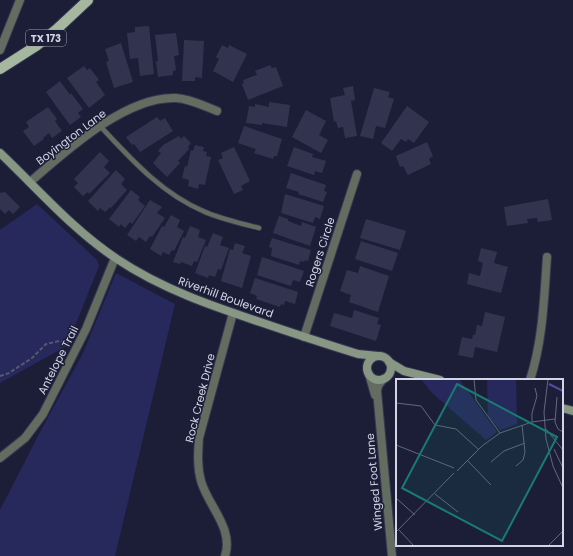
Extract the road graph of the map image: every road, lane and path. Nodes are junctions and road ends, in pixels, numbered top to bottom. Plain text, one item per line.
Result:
1 (20, 0) edge
2 (88, 0) edge
3 (0, 50) edge
4 (0, 69) edge
5 (217, 111) dead end
6 (100, 126) junction
7 (0, 153) edge
8 (357, 174) dead end
9 (30, 182) junction
10 (258, 228) dead end
11 (547, 257) dead end
12 (116, 258) junction
13 (233, 313) junction
14 (304, 337) junction
15 (78, 345) junction
16 (346, 350) junction
17 (378, 356) junction
18 (390, 362) junction
19 (369, 372) junction
20 (0, 376) edge
21 (420, 376) junction
22 (385, 378) junction
23 (435, 379) edge
24 (530, 379) edge
25 (378, 406) junction
26 (563, 408) edge
27 (573, 411) edge
28 (0, 458) edge
29 (225, 556) edge
30 (392, 556) edge

1 - 3 street
2 - 4 main road, TX 173
5 - 6 street, Boyington Lane
6 - 9 street, Boyington Lane
6 - 10 lane
7 - 9 street, Riverhill Boulevard
8 - 14 street, Rogers Circle
9 - 12 street, Riverhill Boulevard
11 - 24 street
12 - 13 street, Riverhill Boulevard
12 - 15 street, Antelope Trail
13 - 14 street, Riverhill Boulevard
13 - 29 street, Rock Creek Drive
14 - 16 street, Riverhill Boulevard
15 - 20 path
15 - 28 street, Antelope Trail
16 - 17 street, Riverhill Boulevard
16 - 19 street, Riverhill Boulevard
17 - 18 street, Riverhill Boulevard
17 - 19 street
18 - 21 street, Riverhill Boulevard
18 - 22 street
19 - 22 street, Riverhill Boulevard
19 - 25 street, Winged Foot Lane
21 - 22 street, Riverhill Boulevard
21 - 23 street, Riverhill Boulevard
22 - 25 street, Winged Foot Lane
25 - 30 street, Winged Foot Lane
26 - 27 street

